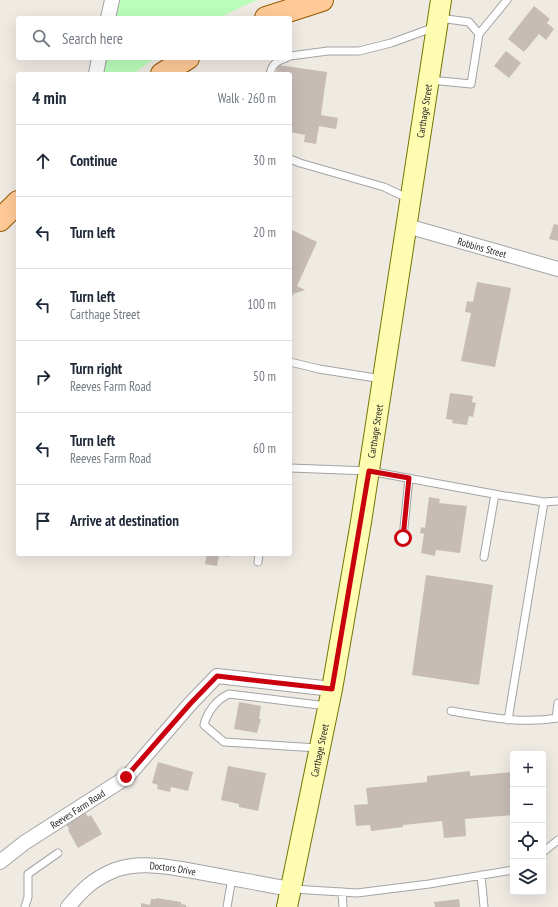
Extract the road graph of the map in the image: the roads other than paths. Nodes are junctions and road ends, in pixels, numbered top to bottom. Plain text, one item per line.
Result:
1 (112, 0) edge
2 (322, 0) edge
3 (507, 0) edge
4 (439, 15) edge
5 (108, 16) edge
6 (272, 16) edge
7 (479, 34) junction
8 (292, 56) edge
9 (99, 60) edge
10 (185, 60) edge
11 (281, 60) edge
12 (96, 72) edge
13 (165, 72) edge
14 (270, 72) edge
15 (429, 80) junction
16 (292, 160) edge
17 (411, 200) junction
18 (16, 204) edge
19 (0, 220) edge
20 (407, 226) junction
21 (558, 269) edge
22 (292, 362) edge
23 (383, 379) junction
24 (292, 468) edge
25 (369, 471) junction
26 (409, 478) junction
27 (495, 494) junction
28 (558, 501) edge
29 (544, 502) junction
30 (403, 538) dead end
31 (259, 556) edge
32 (484, 557) dead end
33 (258, 562) dead end
34 (330, 698) junction
35 (558, 703) edge
36 (451, 711) dead end
37 (557, 718) edge
38 (508, 720) junction
39 (320, 748) junction
40 (558, 840) edge
41 (546, 850) edge
42 (58, 853) dead end
43 (0, 862) edge
44 (510, 870) edge
45 (481, 875) junction
46 (232, 878) junction
47 (342, 892) junction
48 (289, 898) edge
49 (26, 907) edge
50 (68, 907) edge
51 (228, 907) edge
52 (343, 907) edge
53 (484, 907) edge

1 - 5 street
2 - 6 main road
3 - 7 lane
4 - 7 lane
4 - 8 lane
4 - 15 main road, Carthage Street
7 - 15 lane
9 - 12 street
10 - 13 main road
11 - 14 lane
15 - 17 main road, Carthage Street
16 - 17 lane
17 - 20 main road, Carthage Street
18 - 19 main road
20 - 21 street, Robbins Street
20 - 23 main road, Carthage Street
22 - 23 lane
23 - 25 main road, Carthage Street
24 - 25 lane
25 - 26 lane
25 - 34 main road, Carthage Street
26 - 27 lane
26 - 30 lane
27 - 29 lane
27 - 32 lane
28 - 29 lane
29 - 38 lane
31 - 33 lane
34 - 39 main road, Carthage Street
34 - 39 lane
34 - 43 street, Reeves Farm Road
35 - 37 lane
36 - 38 lane
37 - 38 lane
39 - 48 main road, Carthage Street
40 - 41 lane
42 - 49 lane
44 - 45 lane
45 - 47 lane
45 - 53 lane
46 - 48 street, Doctors Drive
46 - 50 street, Doctors Drive
46 - 51 lane
47 - 48 lane
47 - 52 lane

